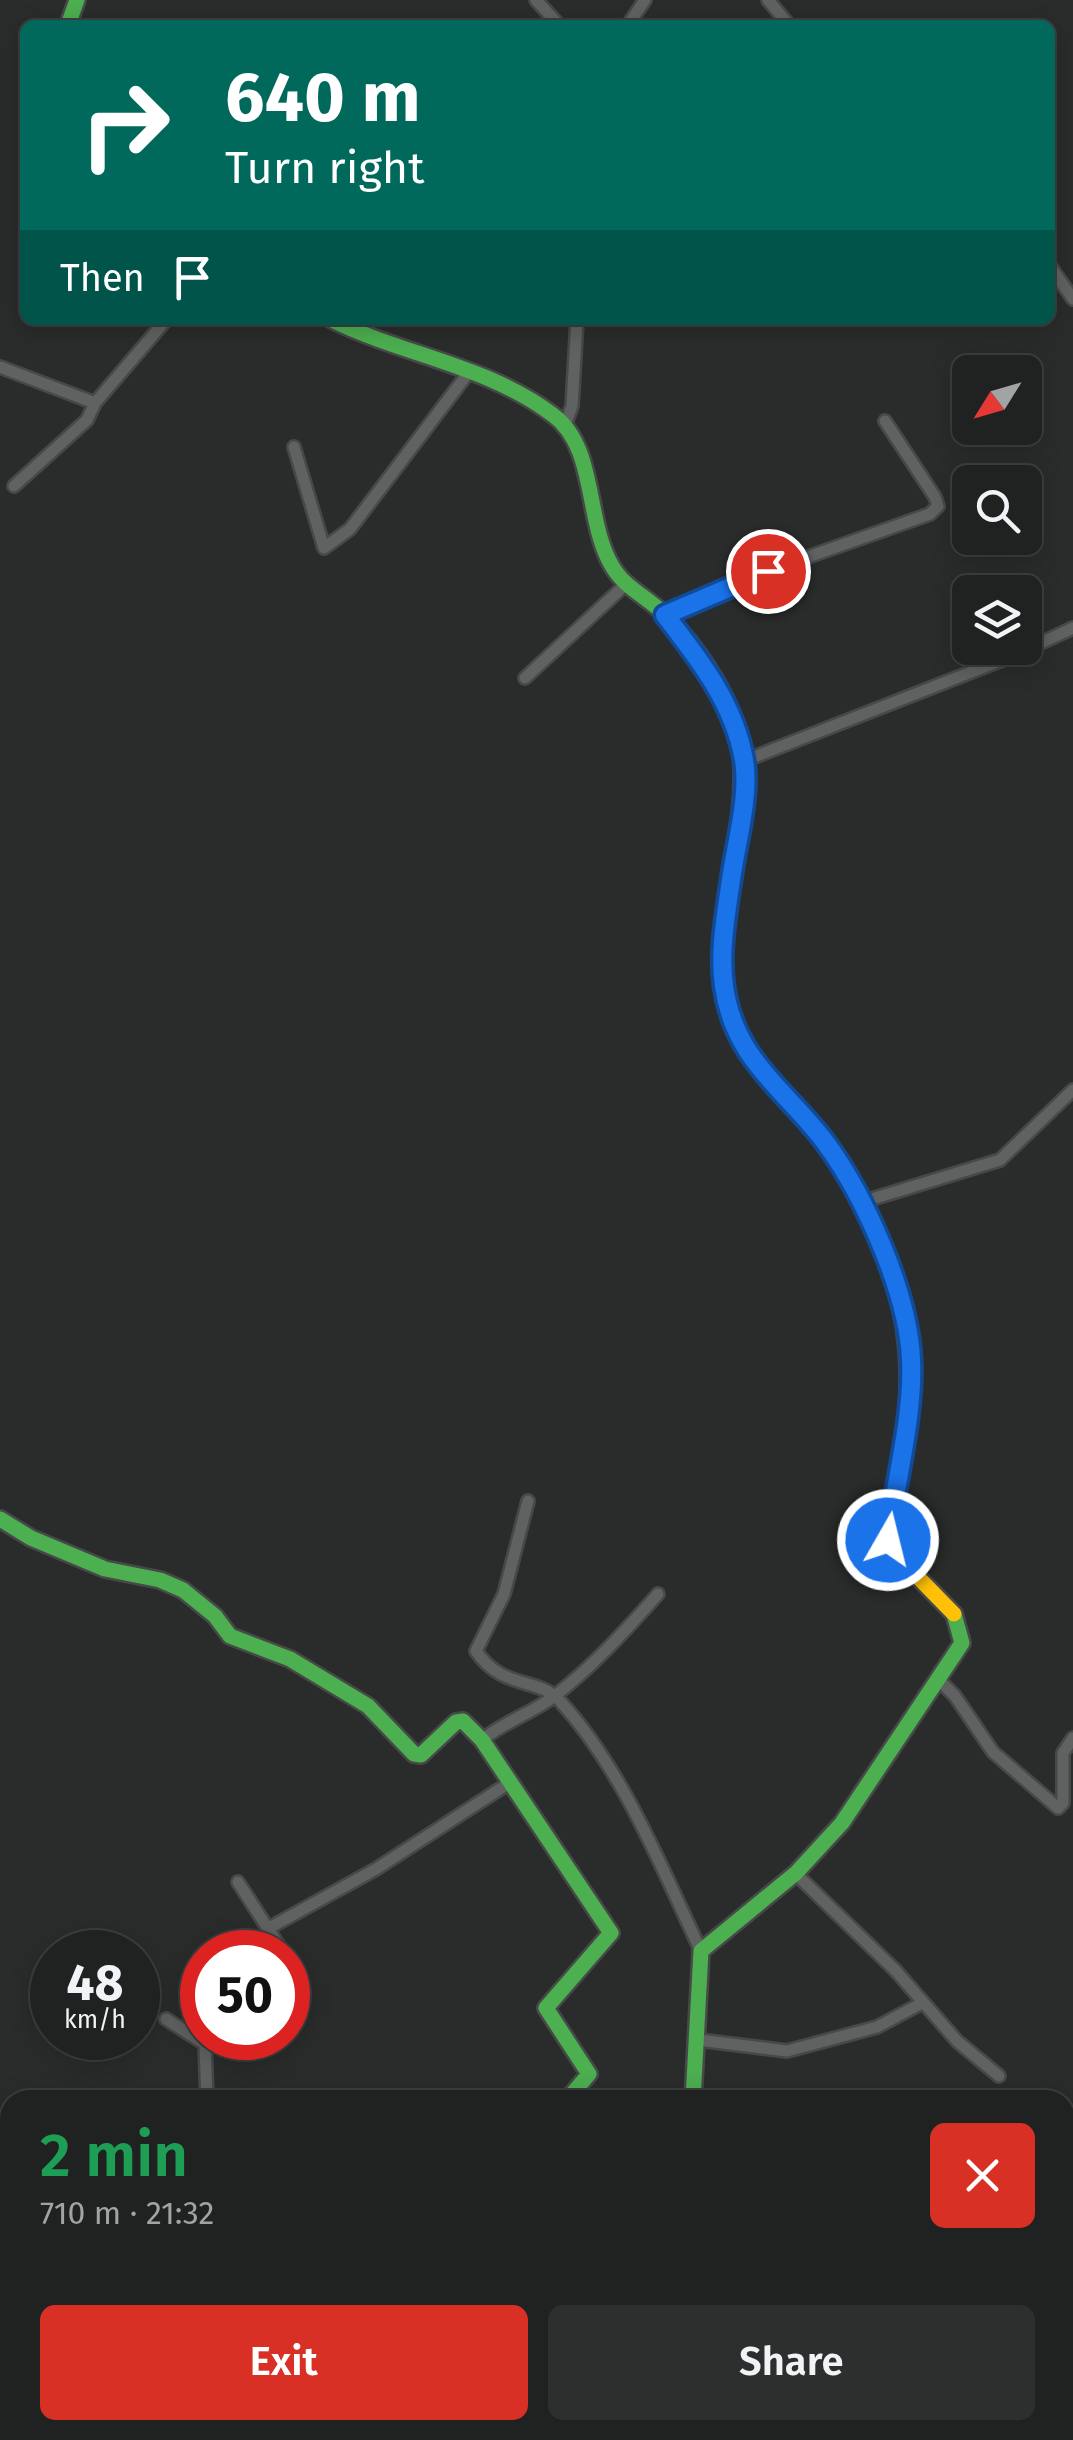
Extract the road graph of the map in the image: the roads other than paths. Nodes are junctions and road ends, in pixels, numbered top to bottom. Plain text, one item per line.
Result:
1 (536, 0) edge
2 (768, 0) edge
3 (554, 20) edge
4 (785, 20) edge
5 (1055, 273) edge
6 (1073, 298) edge
7 (162, 325) edge
8 (340, 325) edge
9 (578, 325) edge
10 (0, 367) edge
11 (470, 372) junction
12 (94, 402) junction
13 (885, 420) dead end
14 (566, 422) junction
15 (294, 447) dead end
16 (14, 486) dead end
17 (625, 585) junction
18 (665, 615) junction
19 (1073, 628) edge
20 (525, 678) dead end
21 (744, 761) junction
22 (1073, 1090) edge
23 (862, 1202) junction
24 (528, 1501) dead end
25 (0, 1519) edge
26 (658, 1594) dead end
27 (939, 1680) junction
28 (555, 1696) junction
29 (1073, 1738) edge
30 (482, 1740) junction
31 (509, 1784) junction
32 (795, 1873) junction
33 (238, 1882) dead end
34 (269, 1928) joint
35 (702, 1950) junction
36 (922, 2003) junction
37 (166, 2018) dead end
38 (180, 2027) edge
39 (698, 2040) junction
40 (205, 2060) edge
41 (999, 2076) dead end
42 (206, 2090) edge
43 (575, 2090) edge
44 (694, 2090) edge

1 - 3 street
2 - 4 street
5 - 6 street
7 - 12 street
8 - 11 main road
9 - 14 street
10 - 12 street
11 - 14 main road
11 - 15 street
12 - 16 street
13 - 18 street
14 - 17 main road
17 - 18 main road
17 - 20 street
18 - 21 main road
19 - 21 street
21 - 23 main road
22 - 23 street
23 - 27 main road
24 - 28 street
25 - 30 main road
26 - 28 street
27 - 29 street
27 - 32 main road
28 - 30 street
28 - 35 street
30 - 31 main road
31 - 34 street
31 - 43 main road
32 - 35 main road
32 - 36 street
33 - 34 street
35 - 39 main road
36 - 39 street
36 - 41 street
37 - 38 street
39 - 44 main road
40 - 42 street

